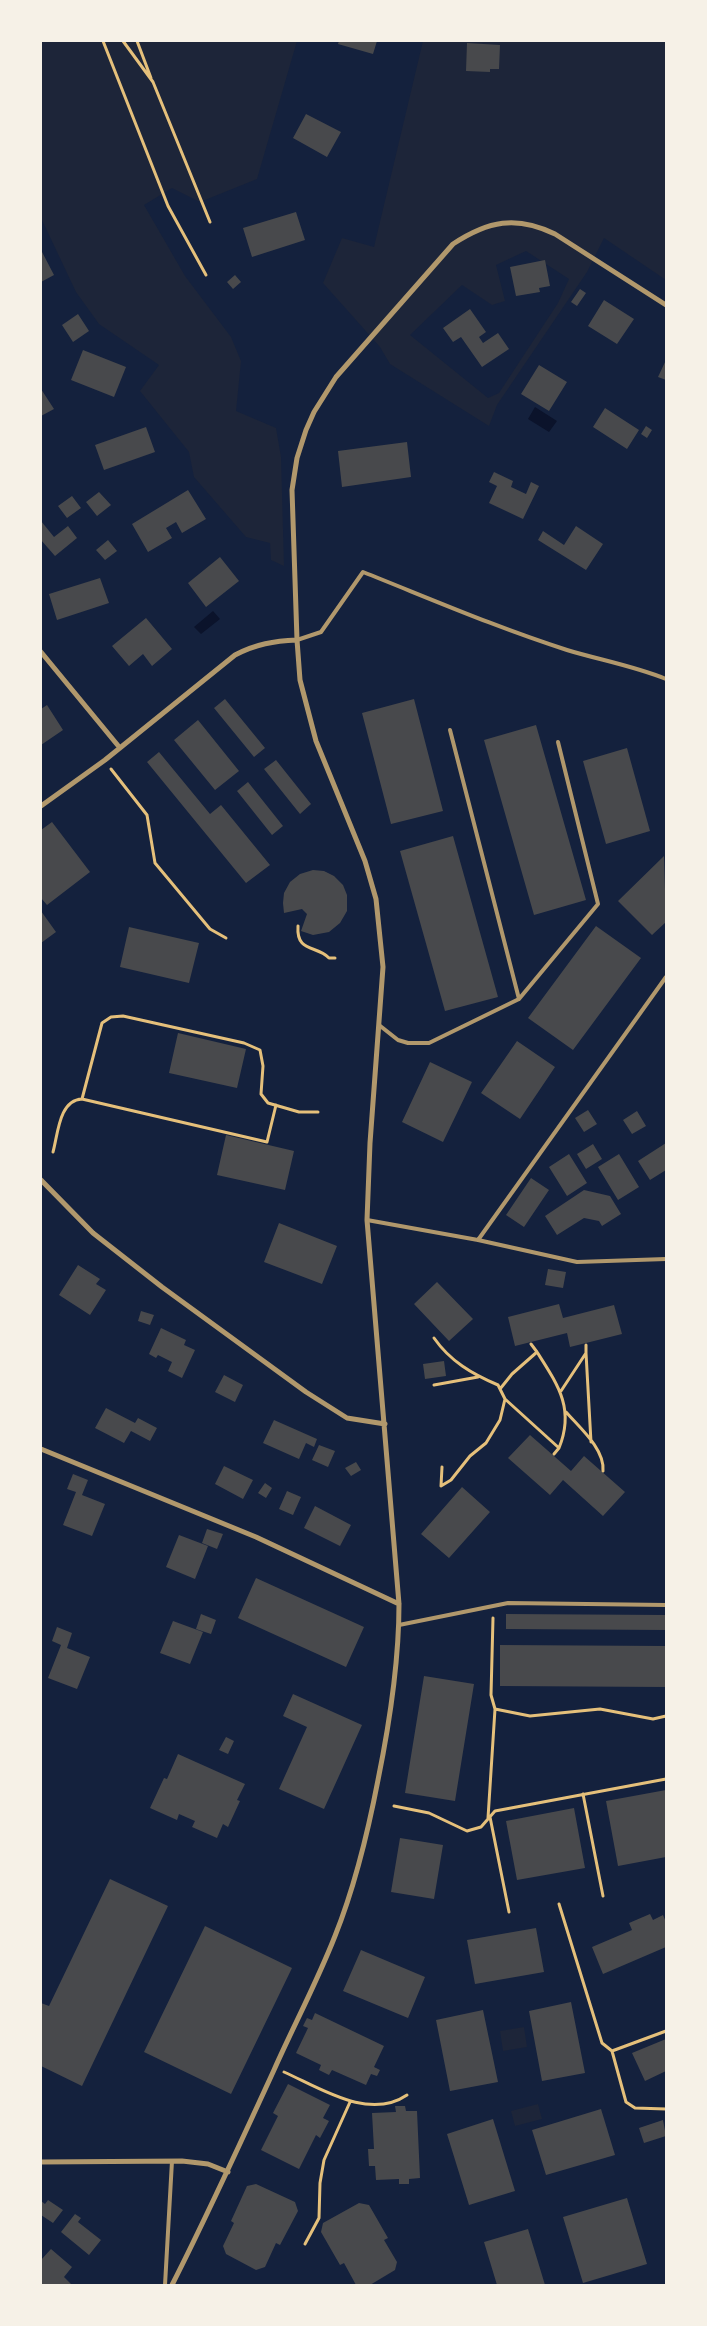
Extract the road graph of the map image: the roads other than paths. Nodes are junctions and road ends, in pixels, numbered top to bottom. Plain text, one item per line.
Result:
1 (666, 305) edge
2 (297, 640) junction
3 (41, 652) edge
4 (666, 679) edge
5 (450, 730) dead end
6 (558, 742) dead end
7 (120, 748) junction
8 (41, 806) edge
9 (666, 977) edge
10 (519, 999) junction
11 (379, 1025) junction
12 (41, 1180) edge
13 (367, 1220) junction
14 (478, 1240) junction
15 (666, 1259) edge
16 (385, 1424) junction
17 (41, 1449) edge
18 (399, 1604) junction
19 (666, 1605) edge
20 (399, 1625) junction
21 (172, 2161) junction
22 (41, 2162) edge
23 (228, 2172) junction
24 (165, 2285) edge
25 (172, 2285) edge

1 - 2 street
2 - 4 lane
2 - 7 street
2 - 11 street
3 - 7 street
5 - 10 lane
6 - 10 lane
7 - 8 street
9 - 14 lane
10 - 11 lane
11 - 13 street
12 - 16 street
13 - 14 lane
13 - 16 street
14 - 15 lane
16 - 18 street
17 - 18 street
18 - 20 street
19 - 20 lane
20 - 23 street
21 - 22 street
21 - 23 street
21 - 24 lane
23 - 25 street

